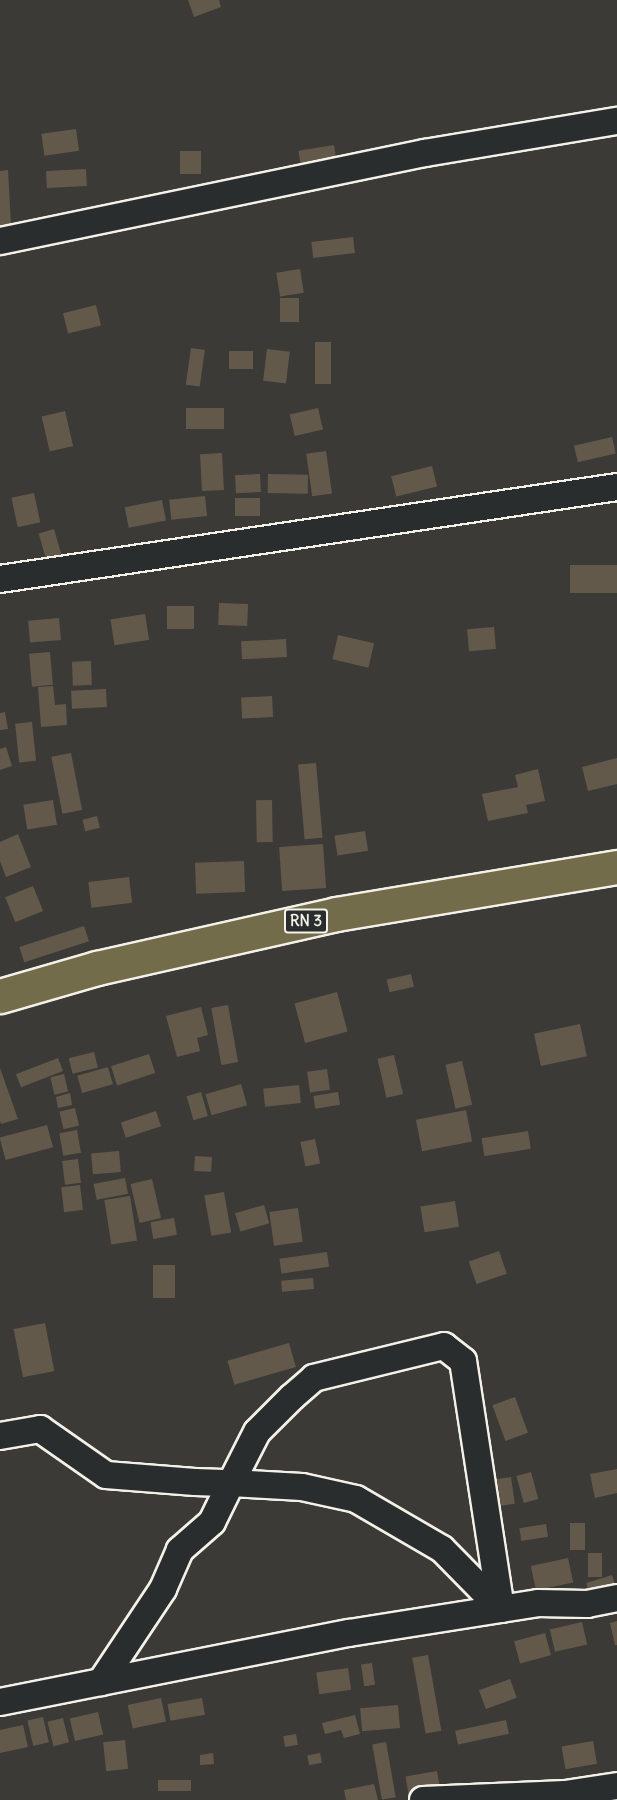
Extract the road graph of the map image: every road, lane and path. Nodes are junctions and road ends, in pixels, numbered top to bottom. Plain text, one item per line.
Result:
1 (617, 121) edge
2 (0, 241) edge
3 (617, 488) edge
4 (0, 579) edge
5 (617, 867) edge
6 (0, 996) edge
7 (0, 1436) edge
8 (231, 1483) junction
9 (617, 1598) edge
10 (501, 1609) junction
11 (101, 1682) junction
12 (0, 1702) edge
13 (617, 1786) edge
14 (423, 1800) edge

1 - 2 street
3 - 4 street
5 - 6 highway, RN 3
7 - 8 street
8 - 10 street
8 - 10 street
8 - 11 street
9 - 10 street
10 - 11 street
11 - 12 street
13 - 14 street

